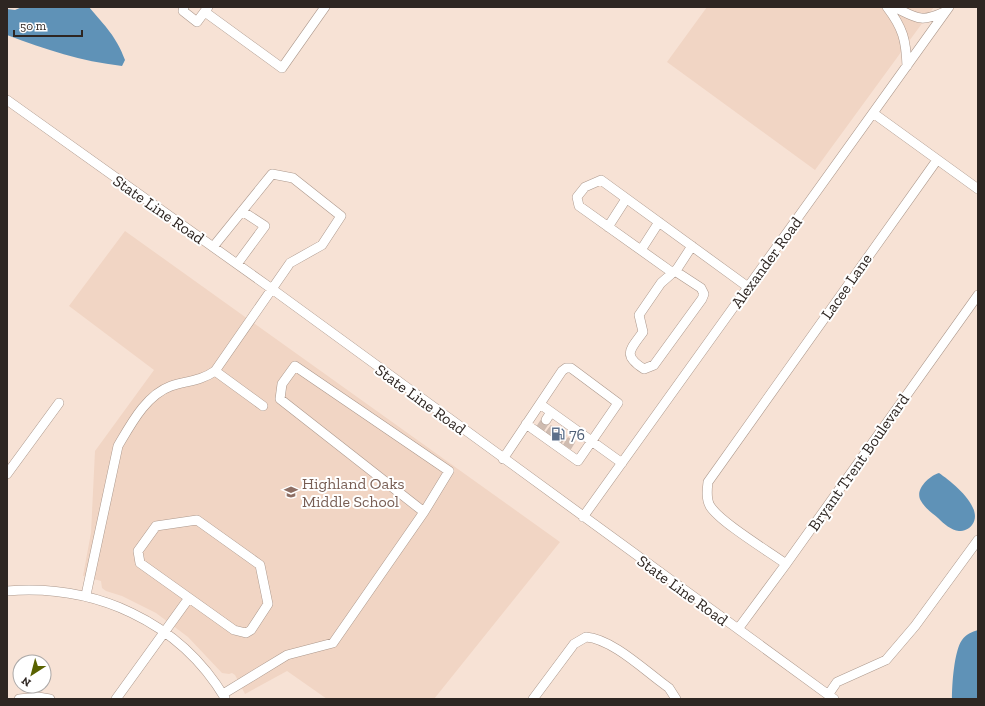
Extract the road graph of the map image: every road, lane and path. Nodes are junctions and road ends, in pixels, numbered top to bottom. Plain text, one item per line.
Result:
1 (184, 7) edge
2 (325, 7) edge
3 (887, 7) edge
4 (894, 7) edge
5 (947, 9) edge
6 (207, 10) edge
7 (907, 66) junction
8 (7, 100) edge
9 (873, 113) junction
10 (937, 160) junction
11 (978, 189) edge
12 (626, 199) junction
13 (242, 211) junction
14 (659, 222) junction
15 (608, 227) junction
16 (692, 246) junction
17 (213, 247) junction
18 (641, 250) junction
19 (237, 264) junction
20 (672, 274) junction
21 (748, 287) junction
22 (272, 289) junction
23 (978, 295) edge
24 (215, 371) junction
25 (58, 403) dead end
26 (540, 404) junction
27 (263, 406) dead end
28 (551, 412) junction
29 (560, 418) junction
30 (546, 420) tunnel mouth
31 (526, 424) junction
32 (568, 424) junction
33 (555, 427) tunnel mouth
34 (563, 433) tunnel mouth
35 (592, 441) junction
36 (502, 459) junction
37 (622, 463) junction
38 (7, 474) edge
39 (424, 512) junction
40 (583, 517) junction
41 (978, 540) edge
42 (786, 564) junction
43 (7, 591) edge
44 (86, 596) junction
45 (189, 598) junction
46 (738, 629) junction
47 (165, 632) junction
48 (224, 696) edge
49 (831, 697) edge
50 (19, 699) edge
51 (50, 699) edge
52 (116, 699) edge
53 (533, 699) edge
54 (676, 699) edge

1 - 6 street
2 - 6 street
3 - 7 street
4 - 5 street
5 - 7 street, Alexander Road
7 - 9 street, Alexander Road
8 - 17 street, State Line Road
9 - 10 street
9 - 21 street, Alexander Road
10 - 11 street
10 - 42 street, Lacee Lane
12 - 14 street
12 - 15 street
12 - 15 street
13 - 17 street
13 - 19 street
13 - 22 street
14 - 16 street
14 - 18 street
15 - 18 street
16 - 20 street
16 - 21 street
17 - 19 street, State Line Road
18 - 20 street
19 - 22 street, State Line Road
20 - 20 street
21 - 37 street, Alexander Road
22 - 24 street
22 - 36 street, State Line Road
23 - 42 street, Bryant Trent Boulevard
24 - 27 street
24 - 44 street
25 - 38 street
26 - 28 street
26 - 31 street
26 - 35 street
28 - 29 street
28 - 30 street
29 - 32 street
29 - 33 street
31 - 35 street
31 - 36 street
32 - 34 street
32 - 35 street
35 - 37 street
36 - 40 street, State Line Road
37 - 40 street, Alexander Road
39 - 39 street
39 - 48 street
40 - 46 street, State Line Road
41 - 49 street
42 - 46 street, Bryant Trent Boulevard
43 - 44 street
44 - 47 street
45 - 45 street
45 - 47 street
46 - 49 street, State Line Road
47 - 48 street
47 - 52 street
50 - 51 street
53 - 54 street

